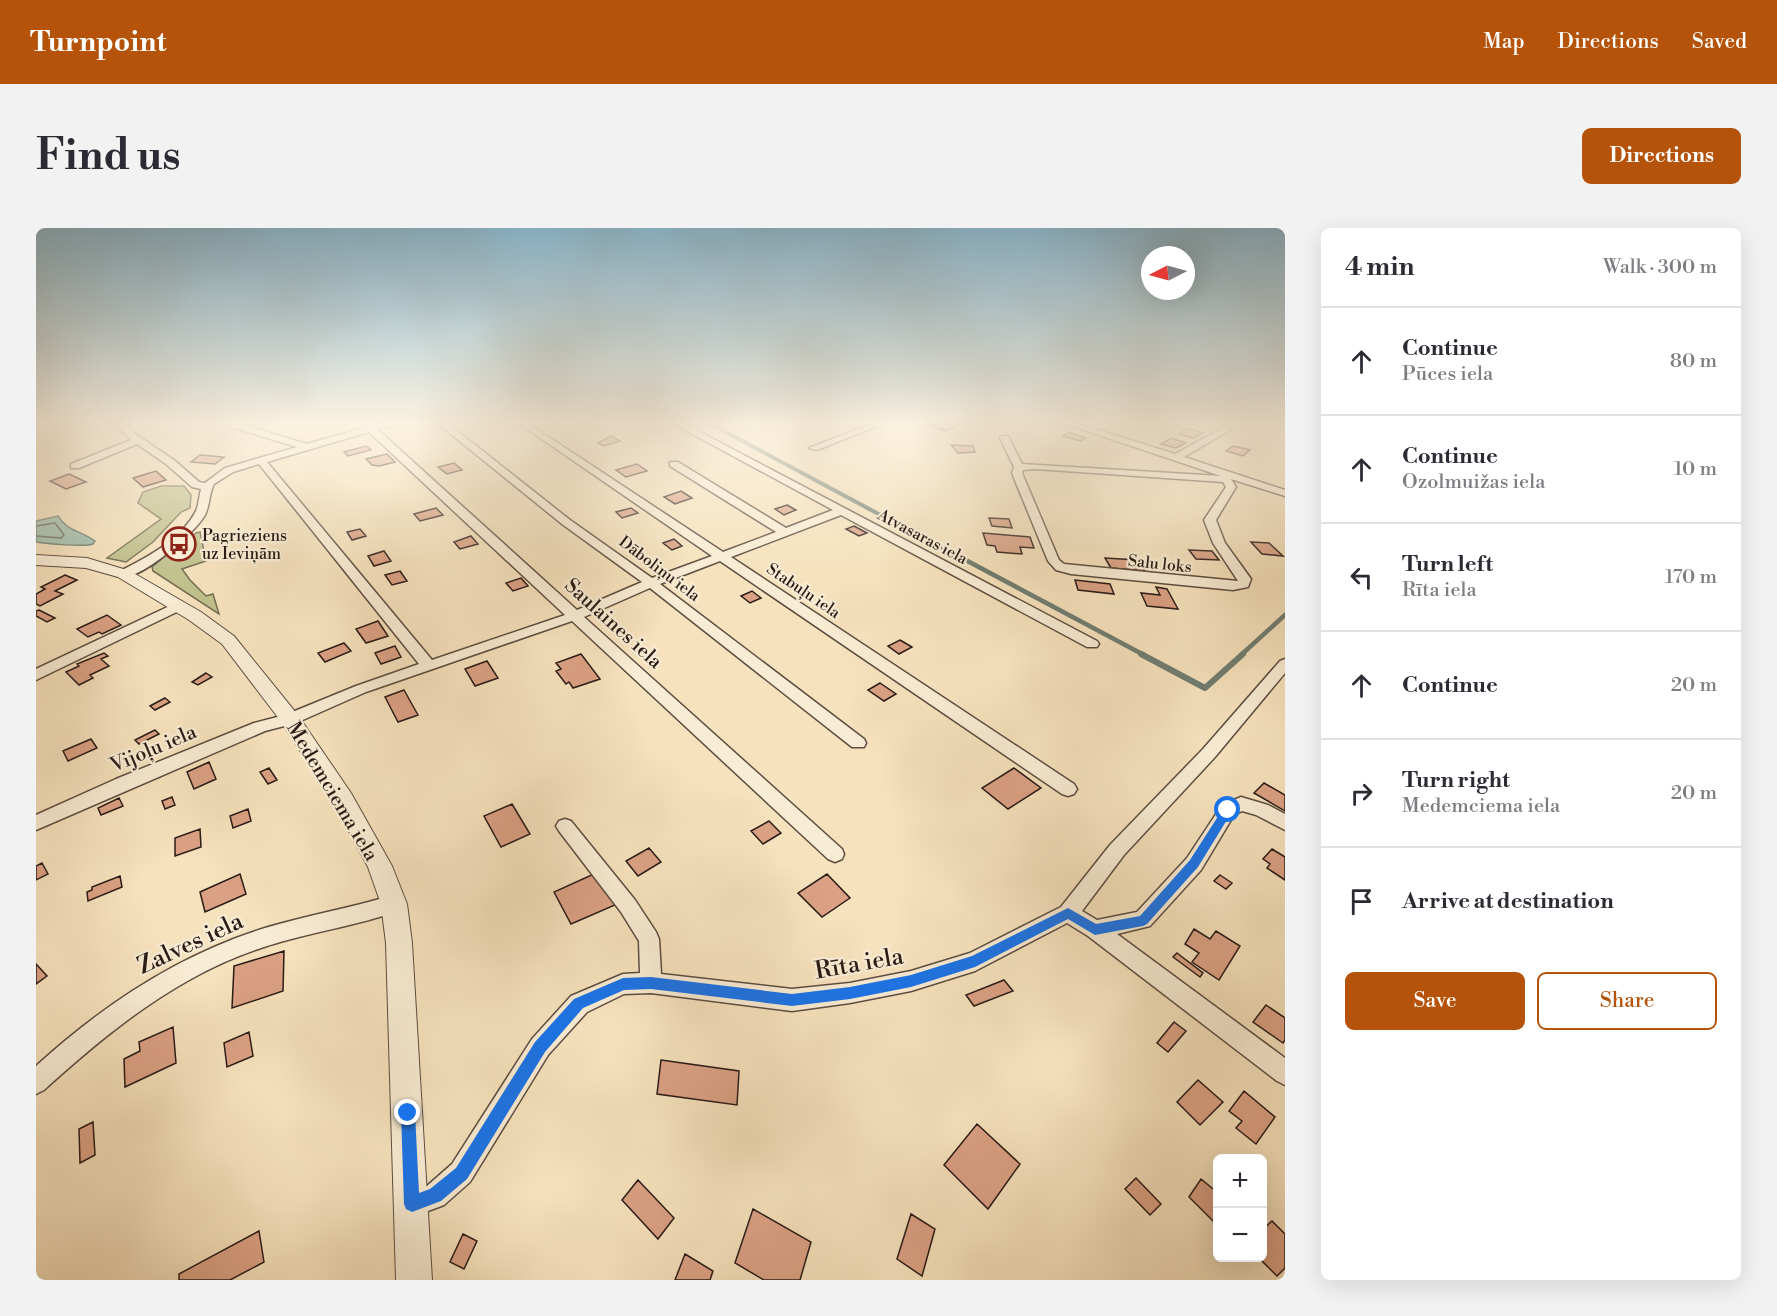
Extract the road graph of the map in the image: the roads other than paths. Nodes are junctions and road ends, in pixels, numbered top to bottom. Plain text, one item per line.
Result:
1 (180, 471) edge
2 (227, 471) edge
3 (269, 471) edge
4 (420, 471) edge
5 (502, 471) edge
6 (594, 471) edge
7 (685, 471) edge
8 (767, 471) edge
9 (1018, 471) edge
10 (1125, 471) edge
11 (1213, 471) edge
12 (1229, 477) junction
13 (206, 486) junction
14 (1285, 493) edge
15 (841, 511) junction
16 (784, 532) junction
17 (721, 556) junction
18 (36, 560) edge
19 (124, 574) junction
20 (651, 583) junction
21 (178, 606) junction
22 (574, 616) junction
23 (1092, 644) dead end
24 (1285, 664) edge
25 (428, 665) junction
26 (36, 675) edge
27 (290, 719) junction
28 (858, 743) dead end
29 (1068, 789) dead end
30 (1285, 823) edge
31 (36, 824) edge
32 (565, 825) dead end
33 (836, 854) dead end
34 (394, 904) junction
35 (1068, 913) junction
36 (1095, 930) junction
37 (651, 983) junction
38 (1285, 1073) edge
39 (36, 1082) edge
40 (412, 1204) junction
41 (414, 1280) edge

1 - 13 street
2 - 13 street
3 - 25 street
4 - 22 street, Saulaines iela
5 - 20 street, Dāboliņu iela
6 - 17 street, Stabuļu iela
7 - 16 street
8 - 15 street, Atvasaras iela
9 - 12 street, Salu loks
10 - 12 street
11 - 12 street
12 - 14 street
13 - 19 street
15 - 16 street, Vijoļu iela
15 - 23 street, Atvasaras iela
16 - 17 street, Vijoļu iela
17 - 20 street, Vijoļu iela
17 - 29 street, Stabuļu iela
18 - 19 street, Medemciema iela
19 - 21 street, Medemciema iela
20 - 22 street, Vijoļu iela
20 - 28 street, Dāboliņu iela
21 - 26 street
21 - 27 street, Medemciema iela
22 - 25 street, Vijoļu iela
22 - 33 street, Saulaines iela
24 - 35 street, Rīta iela
25 - 27 street, Vijoļu iela
27 - 31 street, Vijoļu iela
27 - 34 street, Medemciema iela
30 - 36 street
32 - 37 street
34 - 39 street, Zalves iela
34 - 40 street, Medemciema iela
35 - 36 street
35 - 37 street, Rīta iela
36 - 38 street
37 - 40 street, Rīta iela
40 - 41 street, Medemciema iela

